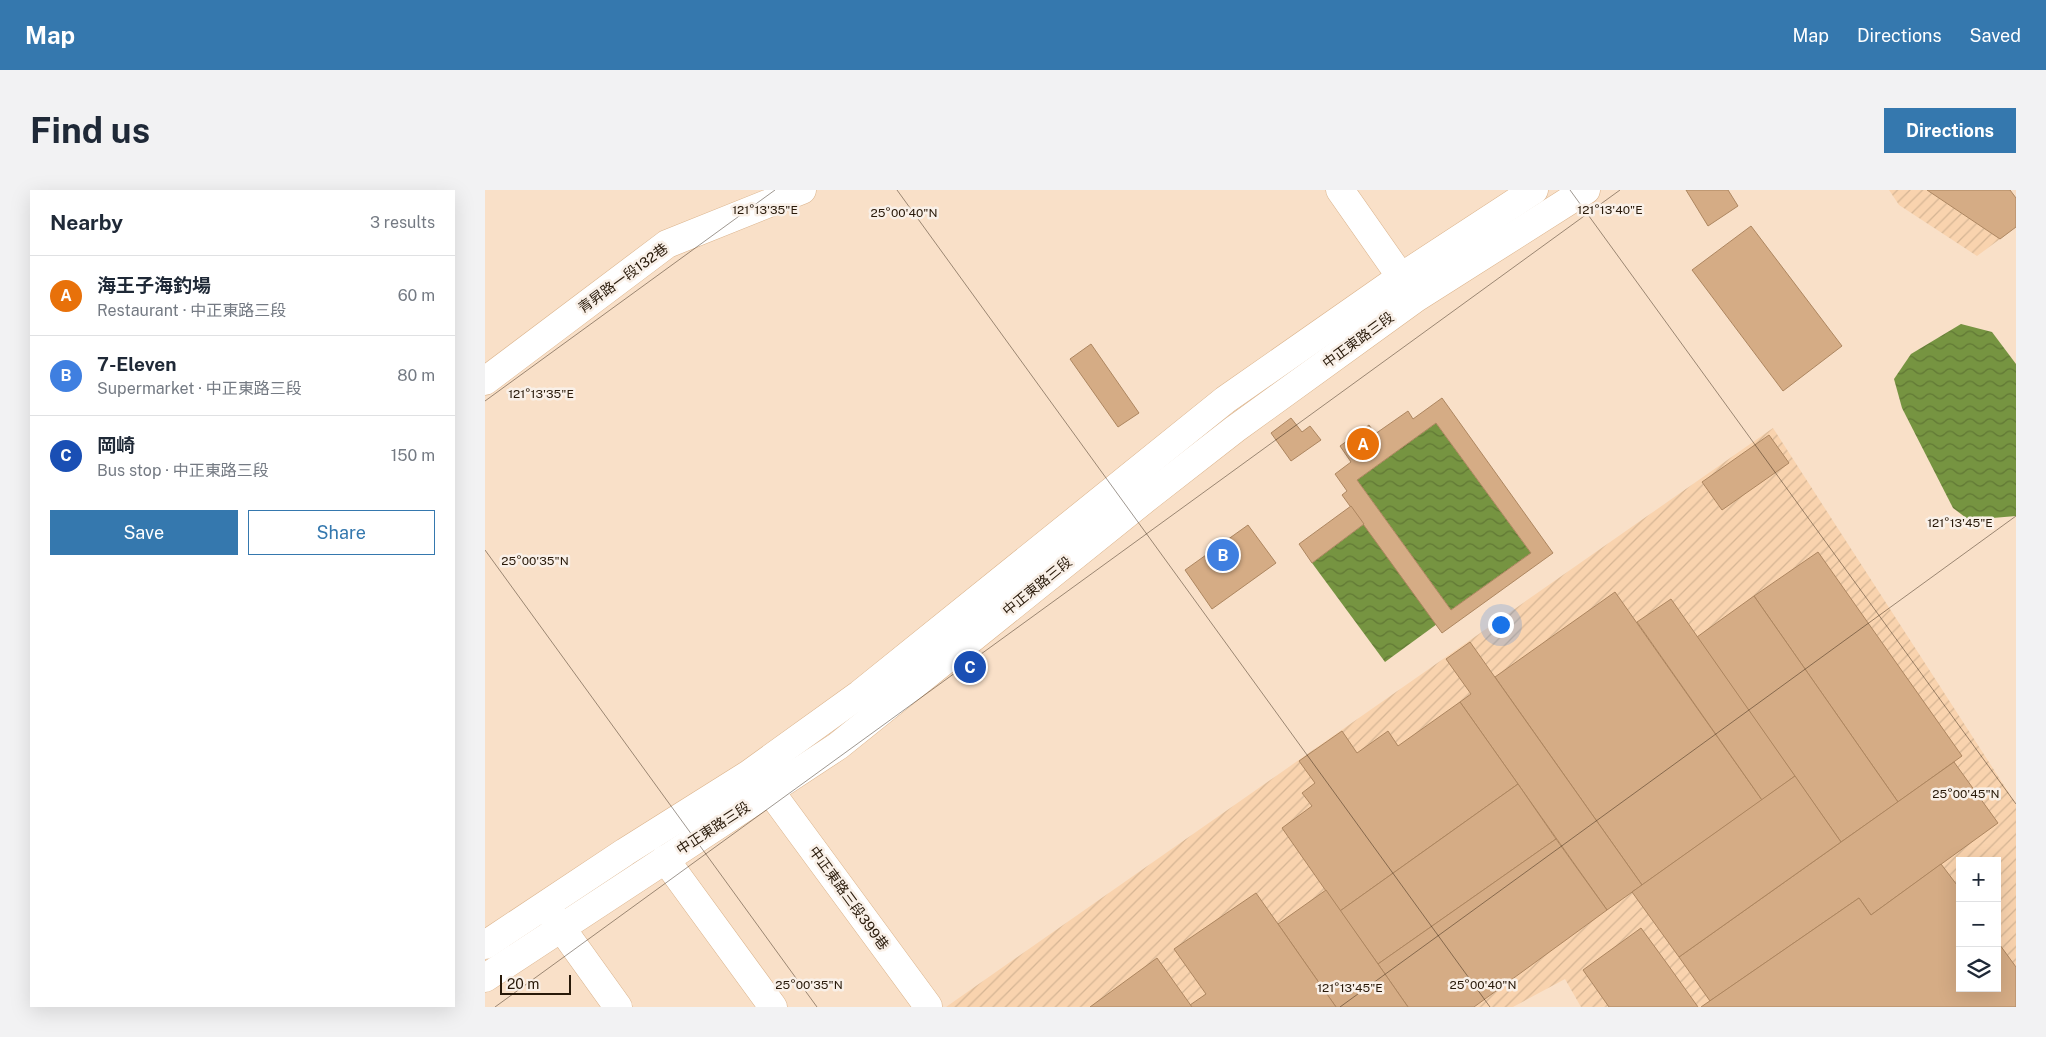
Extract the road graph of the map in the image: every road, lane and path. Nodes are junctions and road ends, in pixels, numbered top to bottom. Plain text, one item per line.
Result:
1 (802, 190) edge
2 (1340, 190) edge
3 (1534, 190) edge
4 (1586, 190) edge
5 (1409, 287) junction
6 (485, 381) edge
7 (770, 791) junction
8 (665, 859) junction
9 (545, 905) junction
10 (561, 928) junction
11 (485, 945) edge
12 (485, 978) edge
13 (928, 1006) edge
14 (618, 1007) edge
15 (773, 1007) edge

1 - 6 main road, 青昇路一段132巷
2 - 5 main road
3 - 5 main road, 中正東路三段
4 - 5 main road, 中正東路三段
5 - 7 main road, 中正東路三段
5 - 9 main road, 中正東路三段
7 - 8 main road, 中正東路三段
7 - 13 main road, 中正東路三段399巷
8 - 10 main road, 中正東路三段
8 - 15 main road
9 - 10 main road
9 - 11 main road, 中正東路三段
10 - 12 main road, 中正東路三段
10 - 14 main road

